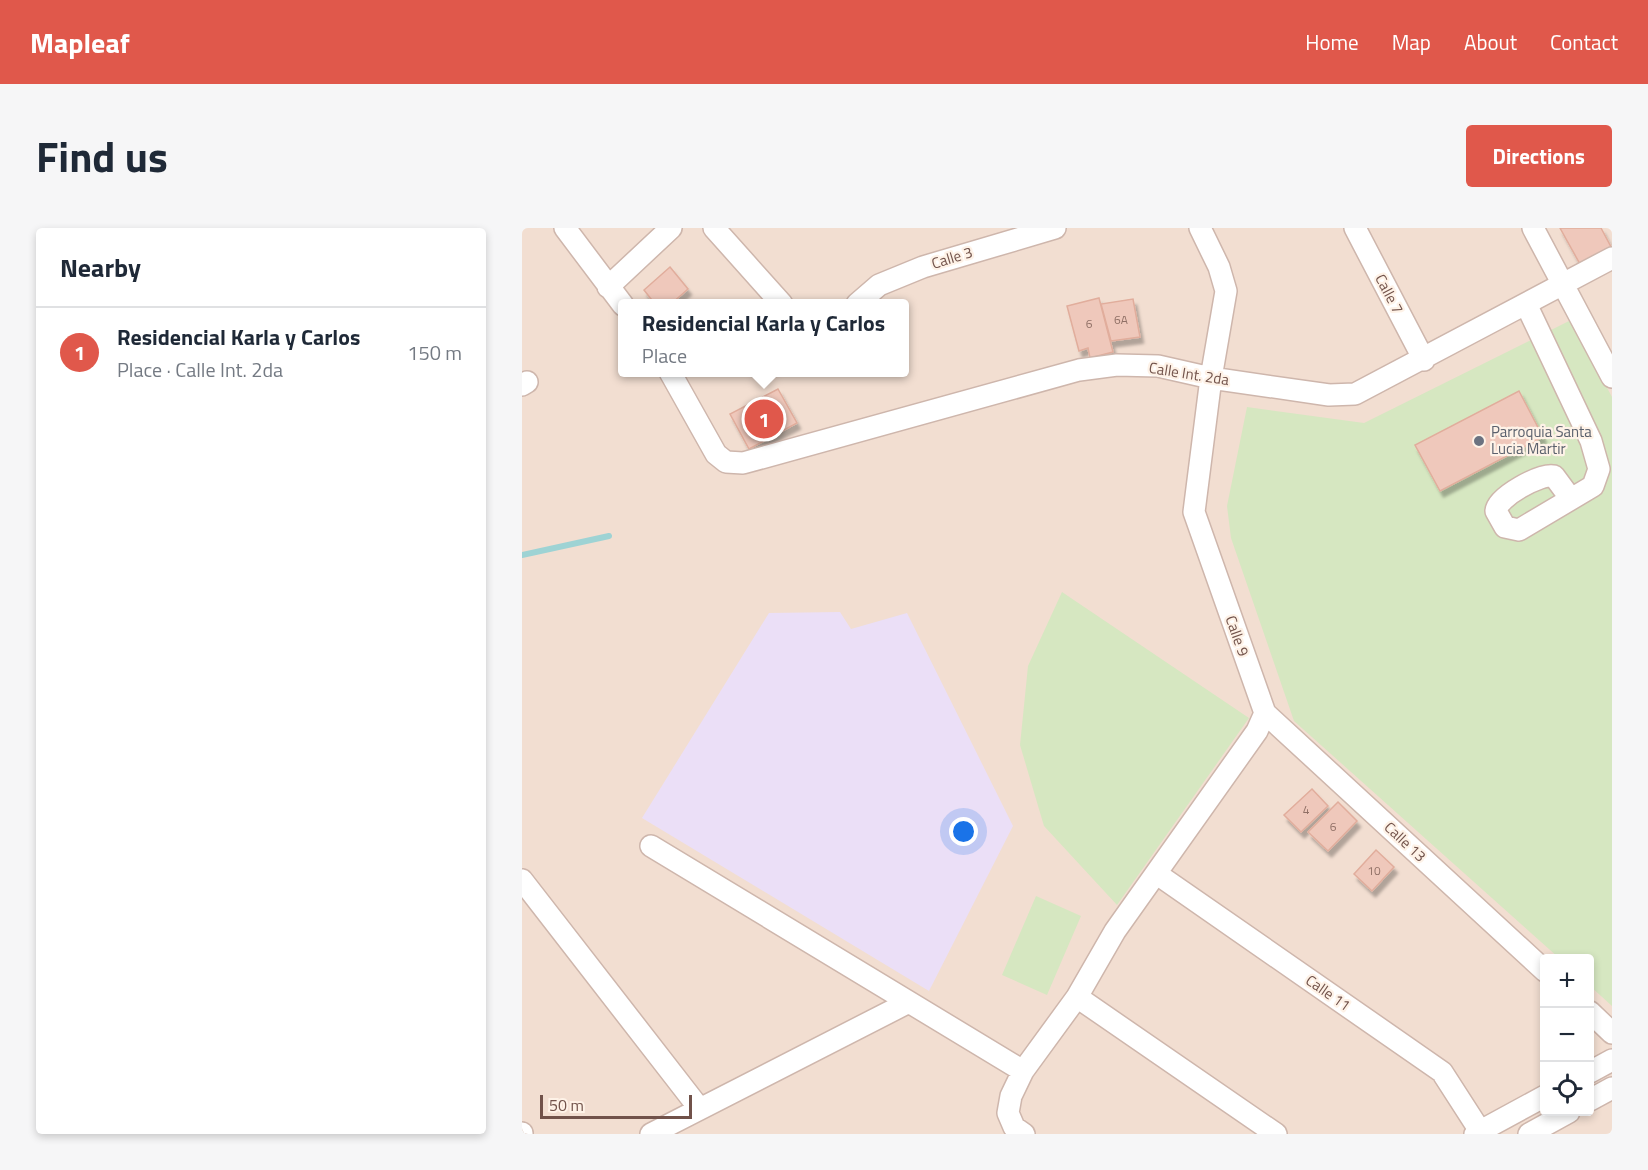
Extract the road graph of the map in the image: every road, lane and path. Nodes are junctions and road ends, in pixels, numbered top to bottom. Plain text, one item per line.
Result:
1 (565, 228) edge
2 (671, 228) edge
3 (714, 228) edge
4 (1054, 228) edge
5 (1200, 228) edge
6 (1354, 228) edge
7 (1533, 228) edge
8 (1612, 258) edge
9 (1563, 284) junction
10 (608, 287) junction
11 (618, 299) edge
12 (778, 299) edge
13 (862, 299) edge
14 (1526, 304) junction
15 (1424, 360) junction
16 (673, 377) edge
17 (1612, 377) edge
18 (1211, 378) junction
19 (1571, 499) dead end
20 (1265, 713) junction
21 (651, 846) dead end
22 (1157, 874) junction
23 (522, 880) edge
24 (1540, 965) edge
25 (1077, 997) junction
26 (909, 1002) junction
27 (1594, 1016) edge
28 (1612, 1033) edge
29 (1612, 1060) edge
30 (1594, 1070) edge
31 (1023, 1071) junction
32 (1612, 1088) edge
33 (1594, 1098) edge
34 (1540, 1099) edge
35 (699, 1108) junction
36 (1562, 1116) edge
37 (1477, 1133) edge
38 (651, 1134) edge
39 (1024, 1134) edge
40 (1276, 1134) edge
41 (1529, 1134) edge

1 - 10 street
2 - 10 street
3 - 12 street
4 - 13 street, Calle 3
5 - 18 street, Calle 9
6 - 15 street, Calle 7
7 - 9 street
8 - 9 street, Calle Int. 2da
9 - 14 street, Calle Int. 2da
9 - 17 street
10 - 11 street
14 - 15 street, Calle Int. 2da
14 - 19 street
15 - 18 street, Calle Int. 2da
16 - 18 street, Calle Int. 2da
18 - 20 street, Calle 9
20 - 22 street
20 - 24 street, Calle 13
21 - 26 street
22 - 25 street
22 - 37 street, Calle 11
23 - 35 street
25 - 31 street
25 - 40 street
26 - 31 street
26 - 35 street
27 - 28 street
29 - 30 street
31 - 39 street
32 - 33 street
34 - 37 street
35 - 38 street
36 - 41 street

